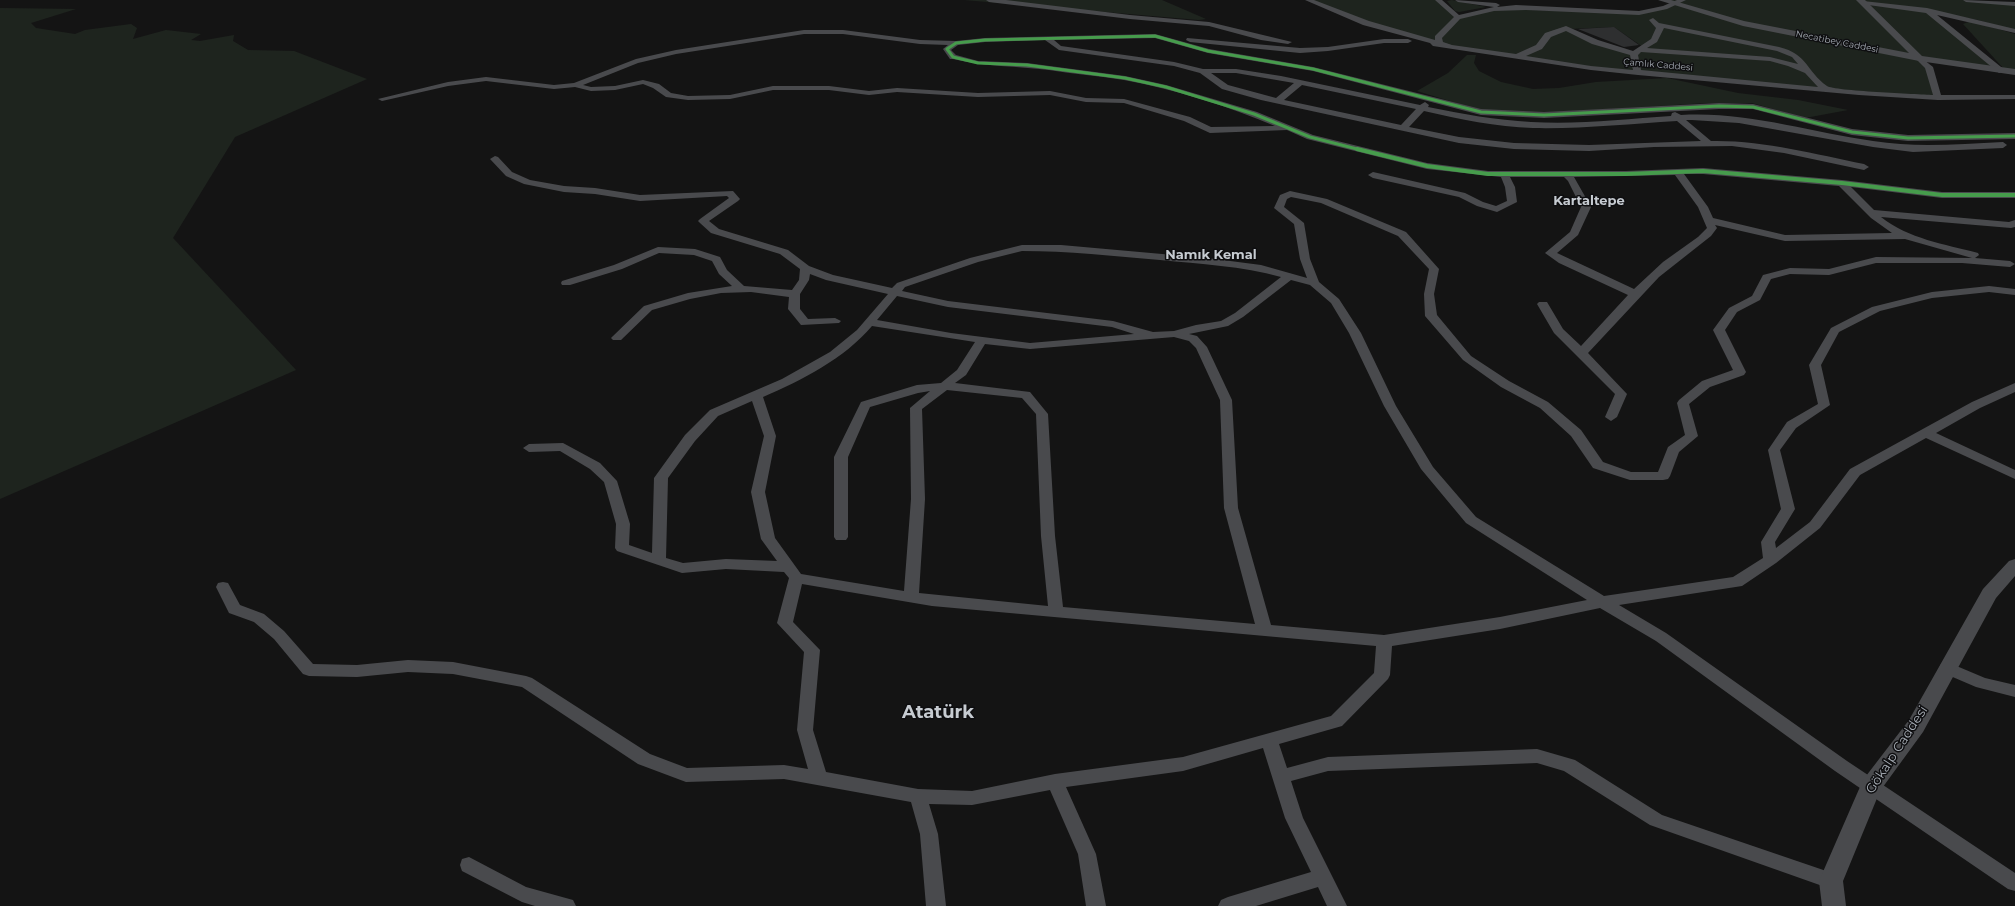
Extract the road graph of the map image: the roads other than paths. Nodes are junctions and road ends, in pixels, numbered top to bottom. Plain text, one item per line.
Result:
1 (989, 0) edge
2 (1308, 0) edge
3 (1438, 0) edge
4 (1458, 0) edge
5 (1662, 0) edge
6 (1959, 0) edge
7 (1966, 0) edge
8 (1861, 1) edge
9 (1680, 2) edge
10 (2015, 4) edge
11 (1524, 8) junction
12 (1926, 9) junction
13 (1648, 12) junction
14 (1458, 17) junction
15 (1978, 20) junction
16 (1655, 24) junction
17 (2015, 31) edge
18 (1155, 36) junction
19 (1048, 39) junction
20 (956, 43) junction
21 (1440, 45) junction
22 (1330, 48) junction
23 (1637, 52) junction
24 (1517, 57) junction
25 (1919, 58) junction
26 (1203, 71) junction
27 (2002, 71) junction
28 (2015, 72) edge
29 (1638, 73) junction
30 (1812, 77) junction
31 (1300, 82) junction
32 (575, 85) junction
33 (1826, 90) junction
34 (2015, 97) edge
35 (1938, 98) junction
36 (382, 99) dead end
37 (1430, 99) junction
38 (1277, 101) junction
39 (1664, 108) junction
40 (1422, 109) junction
41 (1678, 118) junction
42 (1290, 128) junction
43 (1402, 129) junction
44 (2015, 136) edge
45 (1903, 138) junction
46 (1709, 143) junction
47 (2015, 145) edge
48 (1903, 148) junction
49 (495, 159) dead end
50 (1864, 167) dead end
51 (1678, 172) junction
52 (1504, 174) junction
53 (1566, 174) junction
54 (1373, 175) dead end
55 (1842, 183) junction
56 (2011, 195) edge
57 (2015, 206) edge
58 (1872, 213) junction
59 (1709, 220) junction
60 (2014, 225) edge
61 (1908, 236) junction
62 (2012, 264) edge
63 (805, 268) junction
64 (1289, 276) junction
65 (566, 283) dead end
66 (1314, 283) junction
67 (741, 289) junction
68 (2015, 292) edge
69 (794, 294) junction
70 (895, 294) junction
71 (1635, 294) junction
72 (1543, 304) dead end
73 (835, 321) dead end
74 (869, 322) junction
75 (1174, 334) junction
76 (1153, 336) junction
77 (618, 338) dead end
78 (982, 340) junction
79 (1581, 353) junction
80 (945, 386) junction
81 (2015, 387) edge
82 (756, 396) junction
83 (1611, 417) dead end
84 (1926, 433) junction
85 (529, 448) dead end
86 (2015, 475) edge
87 (841, 537) dead end
88 (658, 560) junction
89 (1771, 560) junction
90 (2015, 565) edge
91 (792, 572) junction
92 (223, 587) dead end
93 (911, 597) junction
94 (1601, 602) junction
95 (1056, 612) junction
96 (1265, 631) junction
97 (1384, 641) junction
98 (1947, 668) junction
99 (2015, 691) edge
100 (1269, 740) junction
101 (1280, 777) junction
102 (819, 778) junction
103 (1055, 782) junction
104 (1871, 786) junction
105 (918, 796) junction
106 (469, 864) dead end
107 (1322, 877) junction
108 (1831, 881) junction
109 (2015, 884) edge
110 (566, 906) edge
111 (936, 906) edge
112 (1096, 906) edge
113 (1228, 906) edge
114 (1337, 906) edge
115 (1834, 906) edge

1 - 22 street
2 - 21 street, Çamlık Caddesi
3 - 14 street
4 - 11 street
5 - 9 street, Necatibey Caddesi
6 - 15 street
7 - 10 street
8 - 12 street
8 - 25 street
9 - 13 street
9 - 25 street, Necatibey Caddesi
11 - 13 street
11 - 14 street
12 - 15 street
12 - 27 street
13 - 16 street
14 - 21 street
15 - 17 street
16 - 23 street
16 - 30 street
18 - 19 street
18 - 22 street
18 - 37 street
19 - 20 street
19 - 26 street
20 - 32 street
20 - 42 street
21 - 22 street
21 - 24 street, Çamlık Caddesi
23 - 24 street
23 - 29 street
23 - 30 street
24 - 29 street, Çamlık Caddesi
25 - 27 street, Necatibey Caddesi
25 - 35 street
26 - 31 street
26 - 38 street
27 - 28 street, Necatibey Caddesi
29 - 33 street, Çamlık Caddesi
30 - 33 street
31 - 38 street
31 - 40 street
32 - 36 street
32 - 42 street
33 - 35 street, Çamlık Caddesi
34 - 35 street, Çamlık Caddesi
37 - 39 street
37 - 40 street
38 - 43 street
39 - 41 street
39 - 45 street
40 - 41 street
40 - 43 street
41 - 46 street
41 - 48 street
42 - 52 street
43 - 46 street
44 - 45 street
45 - 48 street
46 - 50 street
47 - 48 street
49 - 63 street
51 - 53 street
51 - 55 street
51 - 59 street
52 - 53 street
52 - 54 street
53 - 71 street
55 - 56 street
55 - 58 street
56 - 57 street
58 - 60 street
58 - 61 street
59 - 61 street
59 - 71 street
61 - 62 street
62 - 66 street
63 - 69 street
63 - 70 street
64 - 66 street
64 - 70 street
64 - 75 street
65 - 67 street
66 - 94 street
67 - 69 street
67 - 77 street
68 - 89 street
69 - 73 street
70 - 74 street
70 - 76 street
71 - 79 street
72 - 79 street
74 - 78 street
74 - 82 street
75 - 76 street
75 - 96 street
76 - 78 street
78 - 80 street
79 - 83 street
80 - 87 street
80 - 93 street
80 - 95 street
81 - 84 street
82 - 88 street
82 - 91 street
84 - 86 street
84 - 89 street
85 - 88 street
88 - 91 street
89 - 94 street
90 - 98 street, Gökalp Caddesi
91 - 93 street
91 - 102 street
92 - 102 street
93 - 95 street
94 - 97 street
94 - 104 street
95 - 96 street
96 - 97 street
97 - 100 street
98 - 99 street
98 - 104 street, Gökalp Caddesi
100 - 101 street
100 - 103 street
101 - 107 street
101 - 108 street
102 - 105 street
103 - 105 street
103 - 112 street
104 - 108 street, Gökalp Caddesi
104 - 109 street
105 - 111 street
106 - 110 street
107 - 113 street
107 - 114 street
108 - 115 street, Gökalp Caddesi

